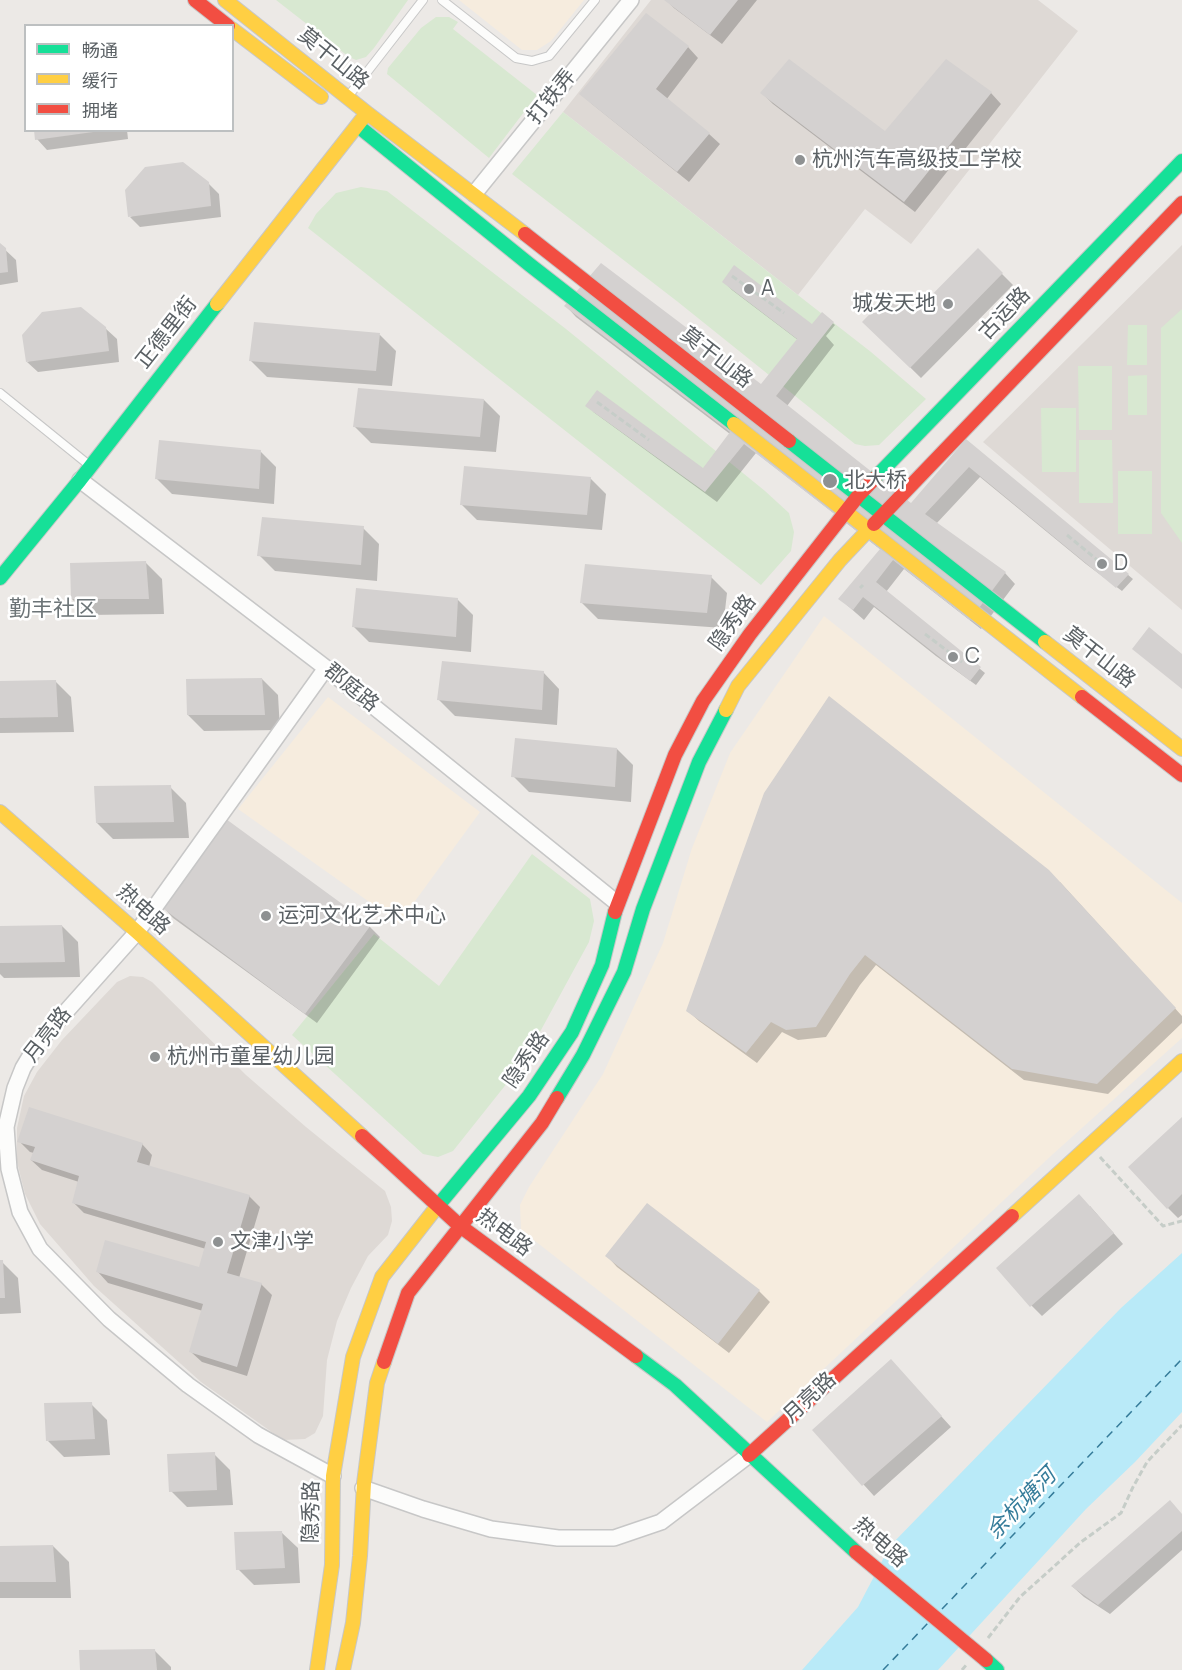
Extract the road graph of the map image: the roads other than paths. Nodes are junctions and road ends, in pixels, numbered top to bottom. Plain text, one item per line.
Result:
1 (195, 0) edge
2 (225, 0) edge
3 (423, 0) edge
4 (442, 0) edge
5 (595, 0) edge
6 (631, 0) edge
7 (225, 24) edge
8 (234, 31) edge
9 (347, 97) junction
10 (331, 105) dead end
11 (367, 113) junction
12 (353, 122) junction
13 (1182, 161) edge
14 (474, 194) junction
15 (1182, 202) edge
16 (0, 393) edge
17 (91, 466) junction
18 (80, 480) junction
19 (858, 496) junction
20 (845, 511) junction
21 (883, 515) junction
22 (869, 530) junction
23 (0, 578) edge
24 (326, 668) junction
25 (1182, 749) edge
26 (1182, 775) edge
27 (0, 812) edge
28 (617, 903) junction
29 (137, 932) junction
30 (1182, 1061) edge
31 (438, 1205) junction
32 (460, 1226) junction
33 (749, 1455) junction
34 (333, 1476) junction
35 (363, 1488) junction
36 (317, 1670) edge
37 (343, 1670) edge
38 (997, 1670) edge

1 - 7 main road
2 - 9 main road, 莫干山路
3 - 9 lane
4 - 5 lane
6 - 14 street, 打铁弄
8 - 10 main road, 莫干山路
9 - 11 main road, 莫干山路
11 - 12 main road, 正德里街
11 - 14 main road, 莫干山路
12 - 17 main road, 正德里街
12 - 20 main road, 莫干山路
13 - 19 main road, 古运路
14 - 19 main road, 莫干山路
15 - 21 main road
16 - 17 lane
17 - 18 main road, 正德里街
18 - 23 main road, 正德里街
18 - 24 street, 郡庭路
19 - 20 main road, 隐秀路
19 - 21 main road, 莫干山路
20 - 22 main road, 莫干山路
20 - 28 main road, 隐秀路
21 - 22 main road, 隐秀路
21 - 25 main road, 莫干山路
22 - 26 main road, 莫干山路
22 - 32 main road, 隐秀路
24 - 28 street, 郡庭路
24 - 29 street, 月亮路
27 - 29 main road, 热电路
28 - 31 main road, 隐秀路
29 - 31 main road, 热电路
29 - 34 street, 月亮路
30 - 33 main road, 月亮路
31 - 32 main road, 热电路
31 - 34 main road, 隐秀路
32 - 33 main road, 热电路
32 - 35 main road, 隐秀路
33 - 35 street, 月亮路
33 - 38 main road, 热电路, bridge
34 - 36 main road, 隐秀路
35 - 37 main road, 隐秀路

